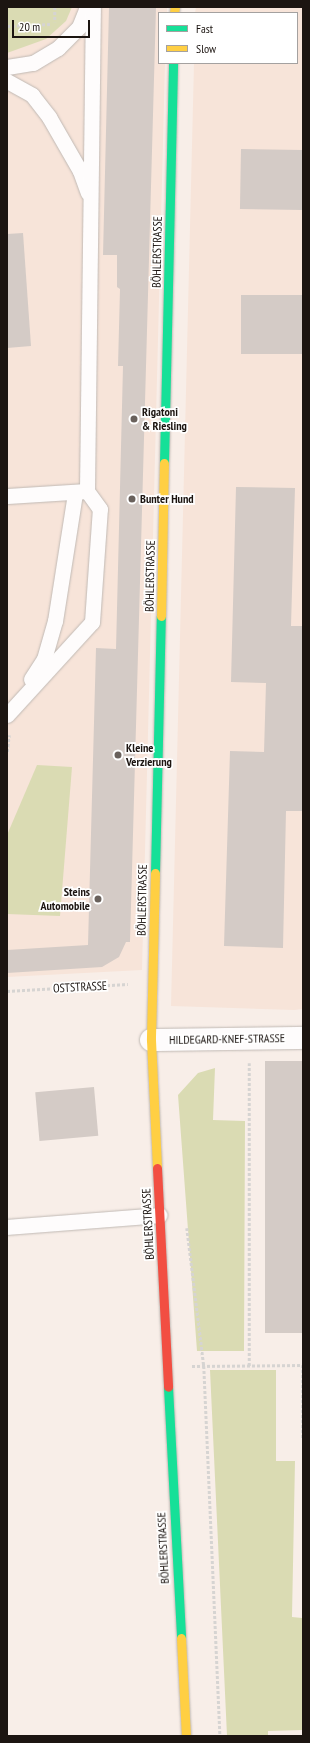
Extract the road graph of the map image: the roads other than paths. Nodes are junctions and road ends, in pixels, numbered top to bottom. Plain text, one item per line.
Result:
1 (87, 7) edge
2 (93, 7) edge
3 (173, 64) edge
4 (7, 67) edge
5 (7, 81) edge
6 (91, 201) junction
7 (81, 492) junction
8 (7, 496) edge
9 (9, 714) edge
10 (303, 1038) edge
11 (151, 1040) junction
12 (160, 1215) junction
13 (7, 1227) edge
14 (186, 1736) edge

1 - 4 lane
2 - 6 lane
3 - 11 street, BÖHLERSTRASSE
5 - 6 lane
6 - 7 lane
7 - 8 lane
7 - 9 lane
7 - 9 lane
10 - 11 street, HILDEGARD-KNEF-STRASSE
11 - 12 street, BÖHLERSTRASSE
12 - 13 lane
12 - 14 street, BÖHLERSTRASSE

